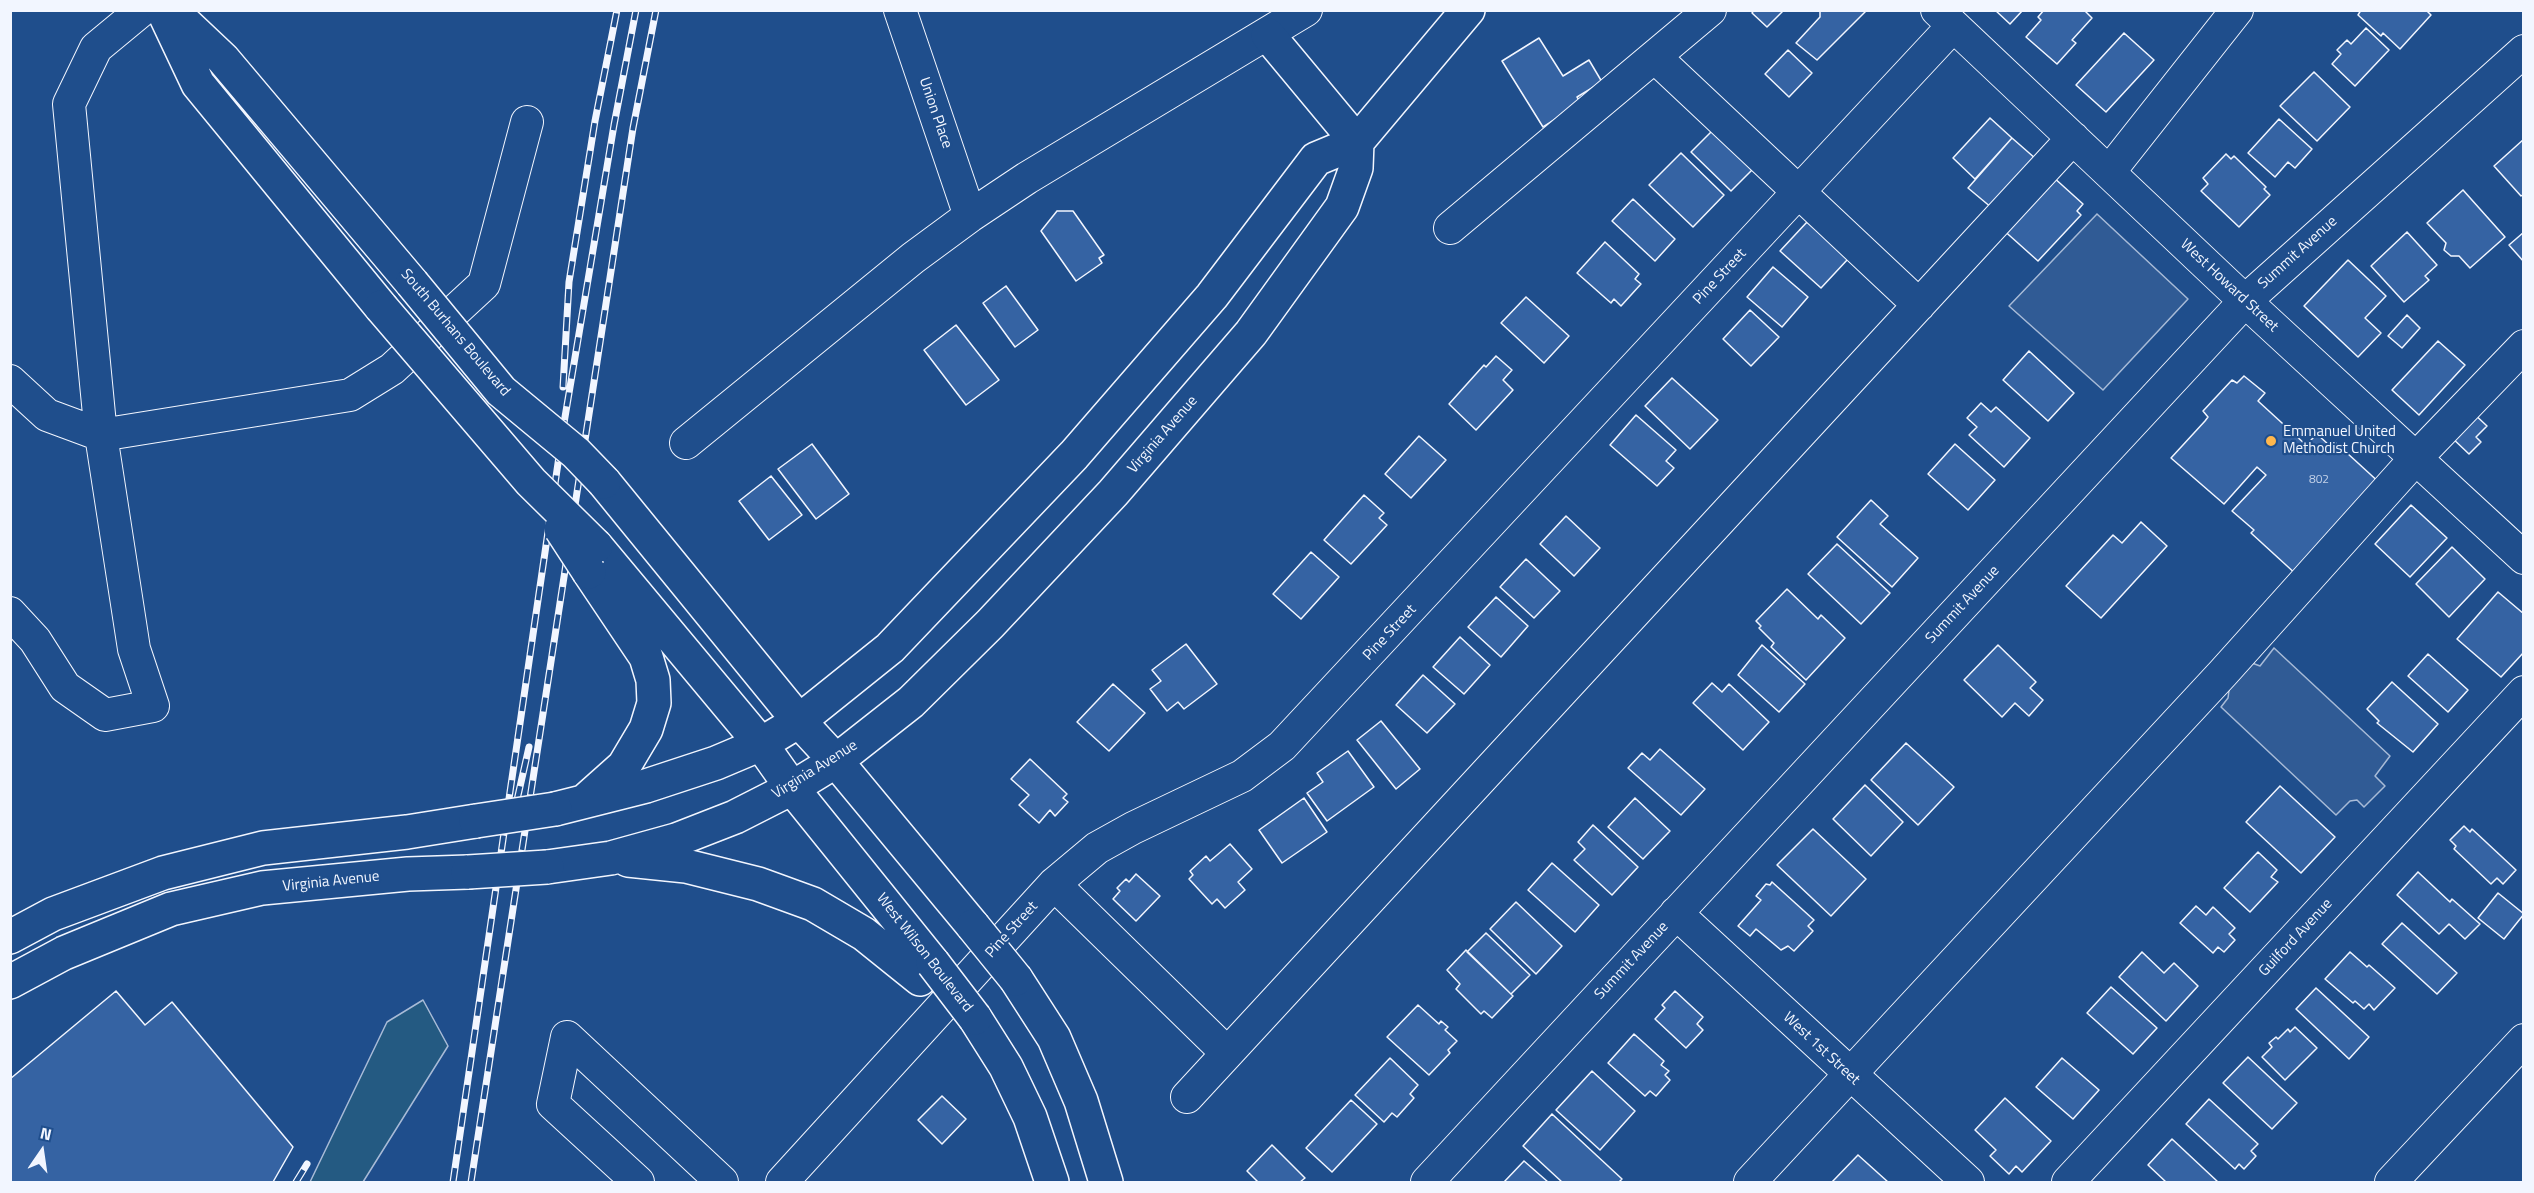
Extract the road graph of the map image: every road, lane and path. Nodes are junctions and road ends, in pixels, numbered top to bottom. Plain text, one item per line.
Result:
1 (142, 10) edge
2 (164, 10) edge
3 (171, 10) edge
4 (900, 10) edge
5 (1306, 10) edge
6 (1468, 10) edge
7 (1710, 10) edge
8 (2237, 10) edge
9 (1945, 18) edge
10 (1268, 35) junction
11 (2523, 51) edge
12 (1655, 57) junction
13 (527, 122) dead end
14 (2073, 138) junction
15 (1358, 142) junction
16 (2109, 172) junction
17 (1799, 192) junction
18 (970, 216) junction
19 (1450, 228) dead end
20 (2245, 301) junction
21 (1919, 305) junction
22 (2523, 346) edge
23 (10, 381) edge
24 (101, 435) junction
25 (686, 443) dead end
26 (2416, 458) junction
27 (2523, 558) edge
28 (592, 559) junction
29 (10, 613) edge
30 (2523, 692) edge
31 (799, 721) junction
32 (760, 744) junction
33 (836, 761) junction
34 (792, 788) junction
35 (568, 807) junction
36 (611, 858) junction
37 (1054, 884) junction
38 (1676, 913) junction
39 (10, 937) edge
40 (926, 971) junction
41 (10, 982) edge
42 (2523, 1040) edge
43 (1226, 1052) junction
44 (1850, 1076) junction
45 (1187, 1097) dead end
46 (638, 1182) edge
47 (722, 1182) edge
48 (782, 1182) edge
49 (1052, 1182) edge
50 (1106, 1182) edge
51 (1427, 1182) edge
52 (1750, 1182) edge
53 (1968, 1182) edge
54 (2068, 1182) edge
55 (2391, 1182) edge

1 - 24 street
2 - 28 main road, bridge
3 - 31 main road, South Burhans Boulevard, bridge
4 - 18 street, Union Place
5 - 10 street
6 - 15 main road
7 - 12 street
8 - 16 street
9 - 14 street, West Howard Street
9 - 17 street, Pine Street
10 - 15 main road
10 - 18 street
11 - 20 street, Summit Avenue
12 - 17 street
12 - 19 street
13 - 24 street
14 - 16 street, West Howard Street
14 - 21 street
15 - 31 main road
15 - 33 main road, Virginia Avenue
16 - 20 street, West Howard Street
17 - 21 street
17 - 37 street, Pine Street
18 - 25 street
20 - 26 street, West Howard Street
20 - 38 street, Summit Avenue
21 - 43 street
22 - 26 street
23 - 24 street
24 - 29 street
26 - 27 street, West Howard Street
26 - 44 street
28 - 32 main road
28 - 35 main road
30 - 54 street, Guilford Avenue
31 - 32 main road
31 - 33 main road, South Burhans Boulevard
32 - 34 main road, West Wilson Boulevard
32 - 35 main road
33 - 34 main road, Virginia Avenue
33 - 50 main road, bridge
34 - 36 main road, Virginia Avenue
34 - 40 main road, West Wilson Boulevard
35 - 39 main road, bridge
36 - 40 main road
36 - 41 main road, Virginia Avenue, bridge
37 - 43 street
37 - 48 street, Pine Street
38 - 44 street, West 1st Street
38 - 51 street, Summit Avenue
40 - 49 main road
42 - 55 street
43 - 45 street
44 - 52 street
44 - 53 street, West 1st Street
46 - 47 street

